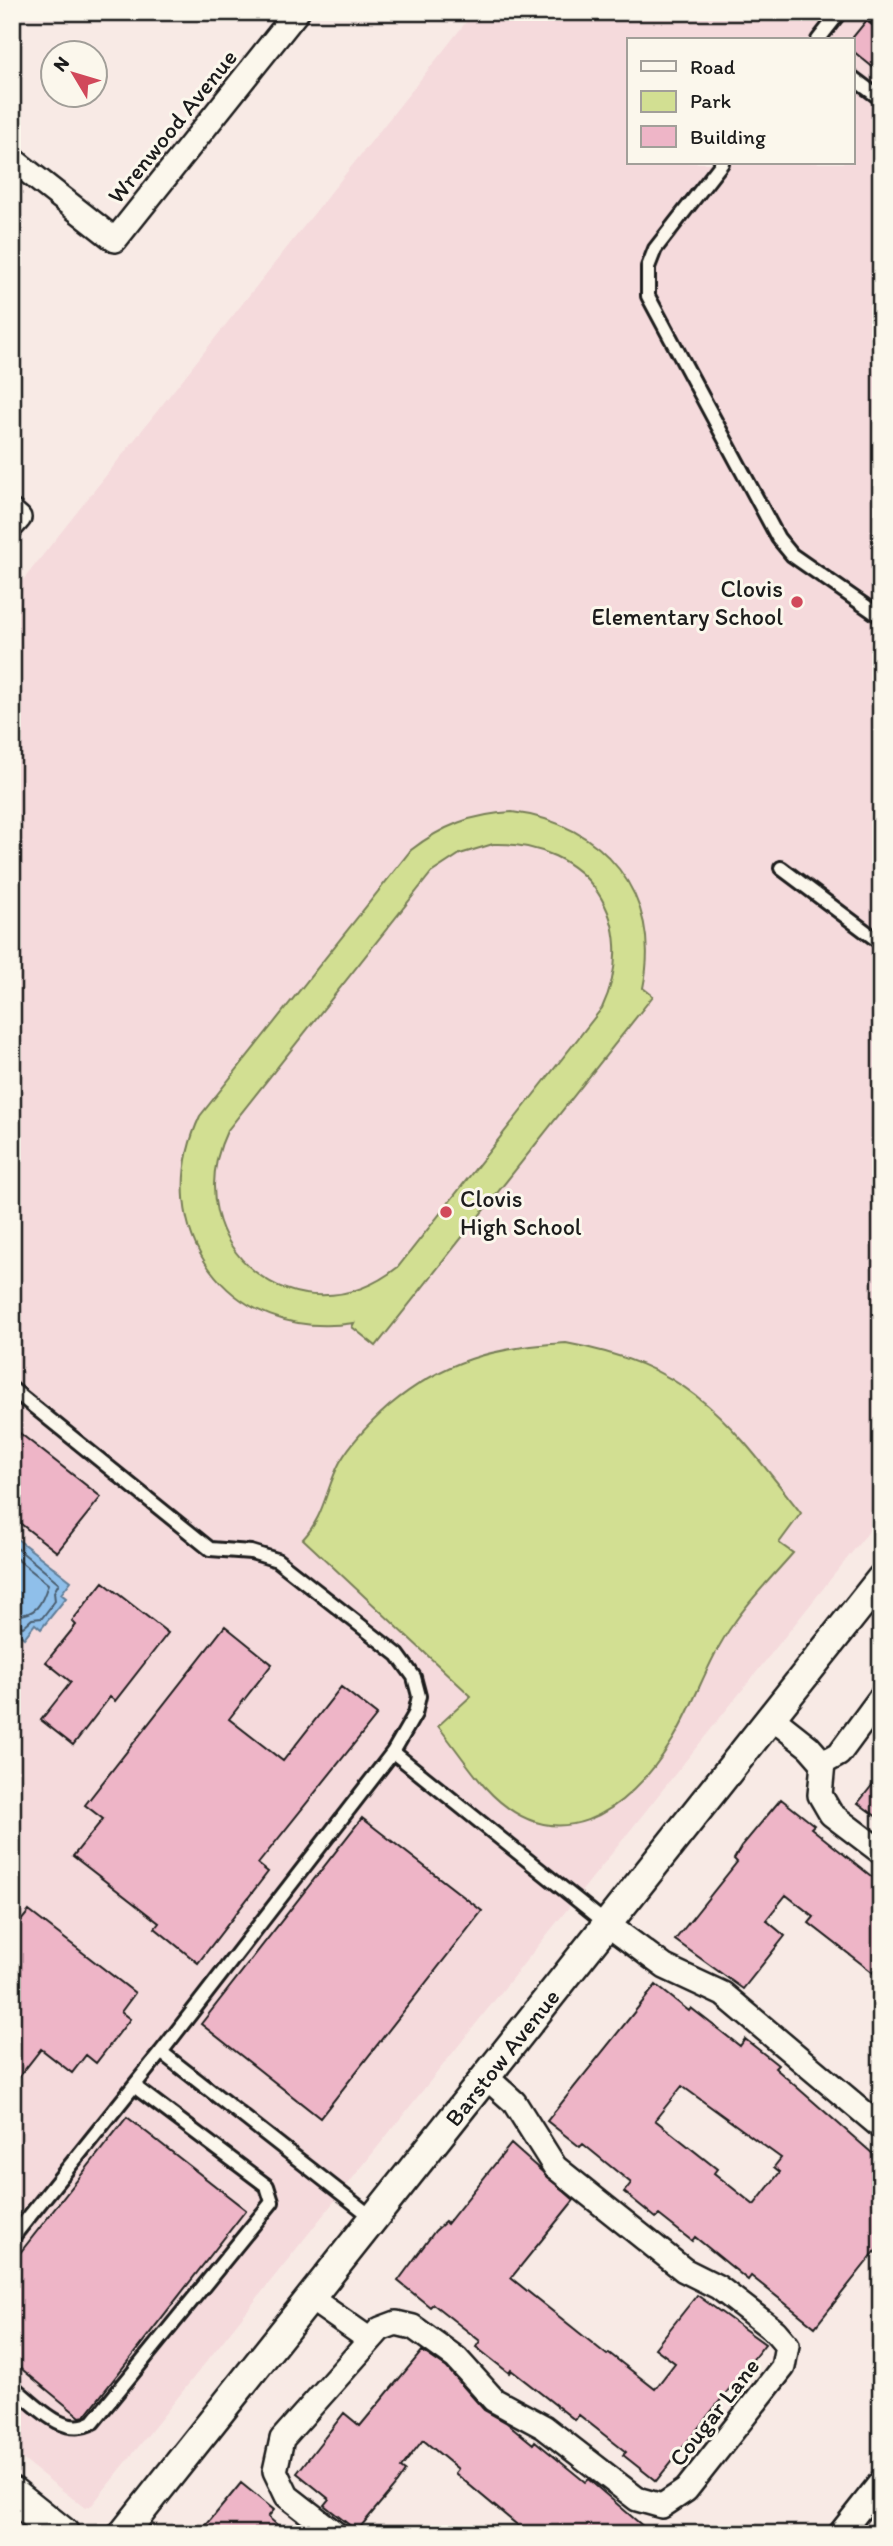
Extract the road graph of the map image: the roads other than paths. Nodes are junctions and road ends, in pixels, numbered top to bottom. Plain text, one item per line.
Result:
1 (297, 12) edge
2 (840, 12) edge
3 (870, 12) edge
4 (881, 22) edge
5 (820, 38) edge
6 (854, 79) edge
7 (881, 99) edge
8 (12, 159) edge
9 (721, 164) edge
10 (881, 617) edge
11 (781, 868) dead end
12 (881, 943) edge
13 (12, 1389) edge
14 (881, 1579) edge
15 (881, 1697) edge
16 (771, 1717) junction
17 (393, 1752) junction
18 (823, 1763) junction
19 (881, 1852) edge
20 (607, 1924) junction
21 (161, 2052) junction
22 (485, 2077) junction
23 (134, 2086) junction
24 (881, 2127) edge
25 (373, 2218) junction
26 (12, 2238) edge
27 (310, 2298) junction
28 (370, 2340) junction
29 (12, 2386) edge
30 (881, 2482) edge
31 (12, 2494) edge
32 (62, 2534) edge
33 (123, 2534) edge
34 (336, 2534) edge
35 (840, 2534) edge

1 - 8 street, Wrenwood Avenue
2 - 5 lane
3 - 4 lane
6 - 7 lane
9 - 10 lane
11 - 12 lane
13 - 17 lane
14 - 16 street, Barstow Avenue
15 - 18 street
16 - 18 street
16 - 20 street, Barstow Avenue
17 - 20 lane
17 - 21 lane
18 - 19 street
20 - 22 street, Barstow Avenue
20 - 24 street
21 - 23 lane
21 - 25 lane
22 - 25 street, Barstow Avenue
22 - 28 street, Cougar Lane
23 - 26 lane
23 - 29 lane
25 - 27 street, Barstow Avenue
27 - 28 street
27 - 33 street, Barstow Avenue
28 - 34 street, Cougar Lane
30 - 35 street
31 - 32 main road

